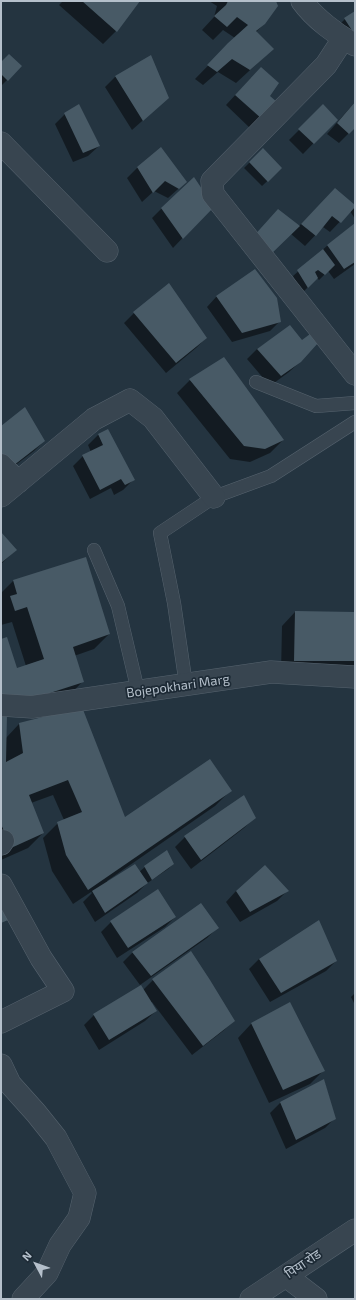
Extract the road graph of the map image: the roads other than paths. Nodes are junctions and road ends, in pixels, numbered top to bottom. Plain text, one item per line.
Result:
1 (302, 1) edge
2 (349, 42) edge
3 (1, 143) edge
4 (107, 251) dead end
5 (355, 374) edge
6 (256, 382) dead end
7 (355, 403) edge
8 (355, 422) edge
9 (1, 465) edge
10 (18, 482) junction
11 (1, 496) edge
12 (214, 498) junction
13 (94, 550) dead end
14 (354, 679) edge
15 (186, 685) junction
16 (138, 691) junction
17 (1, 705) edge
18 (1, 885) edge
19 (1, 1022) edge
20 (1, 1065) edge
21 (355, 1230) edge
22 (286, 1276) junction
23 (23, 1299) edge
24 (251, 1299) edge
25 (316, 1299) edge

1 - 2 street
2 - 5 street
3 - 4 street
6 - 7 lane
8 - 12 lane
9 - 10 street
10 - 11 street
10 - 12 street
12 - 15 lane
13 - 16 lane
14 - 15 street, Bojepokhari Marg
15 - 16 street, Bojepokhari Marg
16 - 17 street, Bojepokhari Marg
18 - 19 street
20 - 23 street
21 - 22 street, पिया रोड
22 - 24 street, पिया रोड
22 - 25 street

